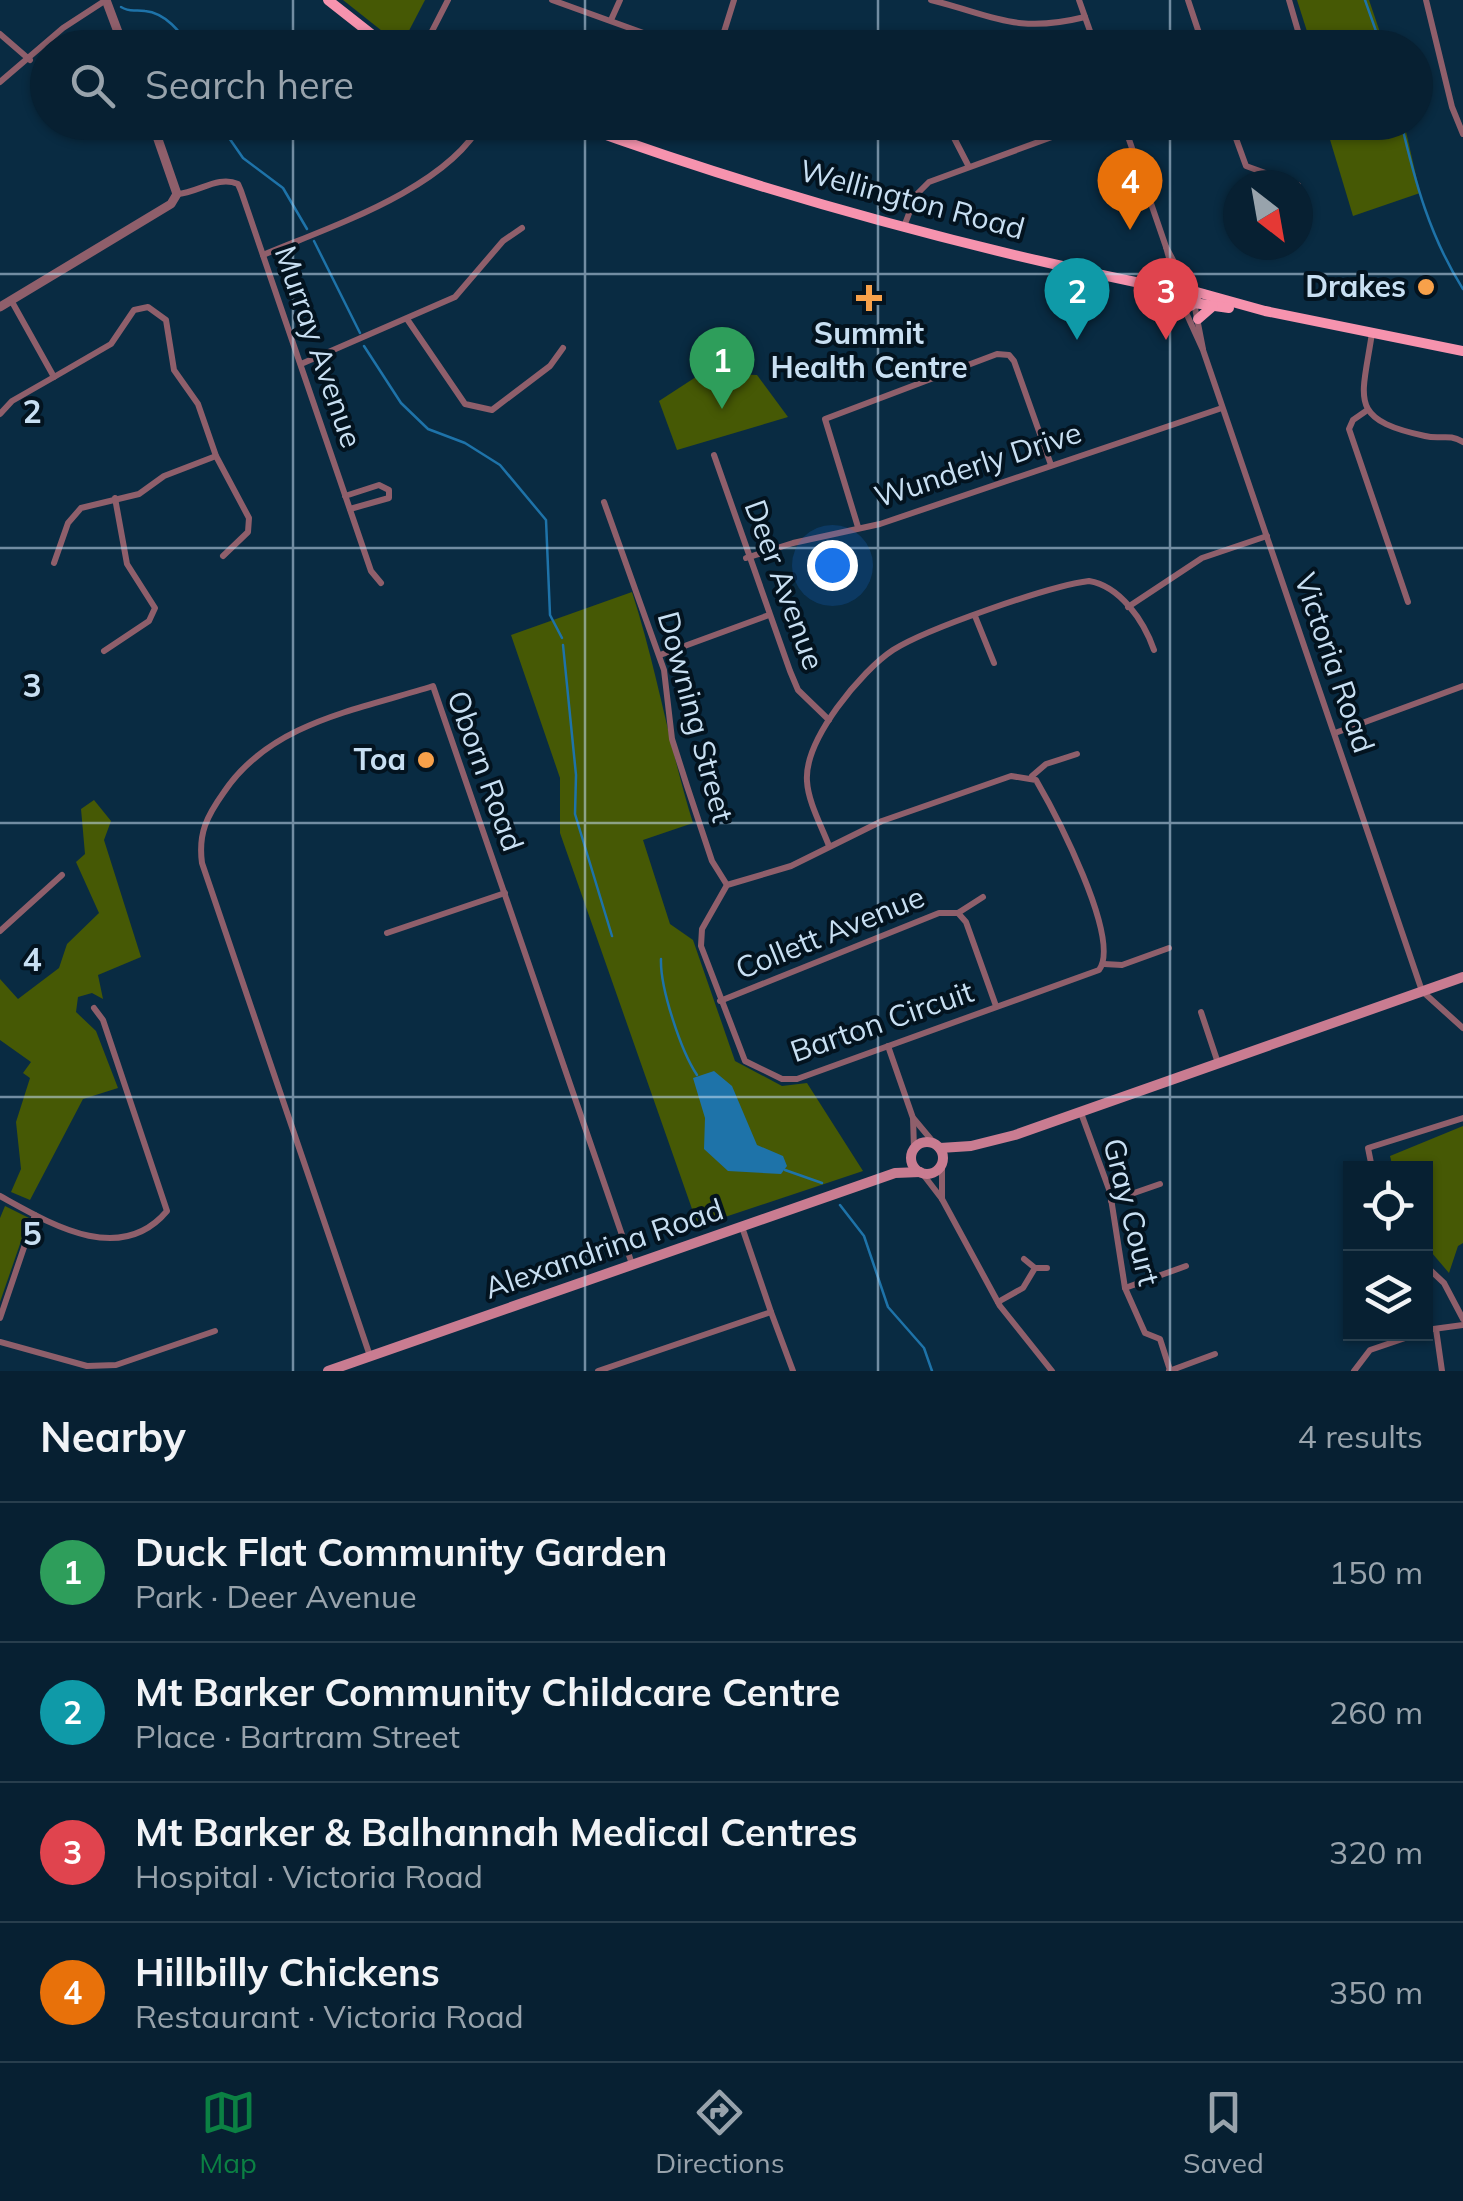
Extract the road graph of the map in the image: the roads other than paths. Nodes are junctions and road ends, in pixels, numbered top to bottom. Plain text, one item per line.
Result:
1 (106, 0) edge
2 (328, 0) edge
3 (448, 0) edge
4 (552, 0) edge
5 (620, 0) edge
6 (734, 0) edge
7 (931, 0) edge
8 (1079, 0) edge
9 (1188, 0) edge
10 (1288, 0) edge
11 (1426, 0) edge
12 (942, 1) edge
13 (1085, 17) junction
14 (611, 20) junction
15 (61, 30) edge
16 (117, 30) edge
17 (367, 30) edge
18 (433, 30) edge
19 (638, 30) edge
20 (725, 30) edge
21 (1090, 30) edge
22 (1198, 30) edge
23 (1297, 30) edge
24 (1432, 30) edge
25 (1433, 33) edge
26 (0, 34) edge
27 (30, 60) joint
28 (0, 82) edge
29 (1463, 134) edge
30 (158, 140) edge
31 (471, 140) edge
32 (619, 140) edge
33 (955, 140) edge
34 (1039, 140) edge
35 (1128, 140) edge
36 (1237, 140) edge
37 (968, 164) junction
38 (1257, 170) edge
39 (177, 194) junction
40 (905, 224) junction
41 (522, 228) dead end
42 (1166, 247) junction
43 (263, 255) junction
44 (1173, 278) junction
45 (1128, 284) junction
46 (1160, 288) junction
47 (1186, 297) junction
48 (12, 300) junction
49 (1214, 306) junction
50 (0, 307) edge
51 (1264, 311) junction
52 (407, 318) junction
53 (1198, 319) junction
54 (1372, 334) junction
55 (564, 348) dead end
56 (1203, 350) junction
57 (1463, 351) edge
58 (300, 364) junction
59 (54, 376) junction
60 (1222, 408) junction
61 (1366, 411) junction
62 (0, 414) edge
63 (1463, 442) edge
64 (714, 455) dead end
65 (216, 456) junction
66 (1051, 466) junction
67 (346, 496) junction
68 (114, 498) junction
69 (604, 502) dead end
70 (350, 510) junction
71 (858, 527) junction
72 (1266, 536) junction
73 (222, 556) dead end
74 (746, 558) junction
75 (54, 563) dead end
76 (380, 583) dead end
77 (1408, 602) dead end
78 (1128, 606) junction
79 (769, 616) junction
80 (975, 616) junction
81 (1154, 650) dead end
82 (104, 651) dead end
83 (660, 656) junction
84 (994, 663) dead end
85 (1463, 686) edge
86 (829, 720) junction
87 (1335, 733) junction
88 (1076, 754) dead end
89 (1032, 776) junction
90 (829, 846) junction
91 (62, 875) dead end
92 (727, 885) junction
93 (506, 893) junction
94 (983, 897) dead end
95 (958, 913) junction
96 (0, 931) edge
97 (387, 934) dead end
98 (1169, 948) dead end
99 (1104, 964) junction
100 (1463, 978) edge
101 (1422, 991) junction
102 (720, 1001) junction
103 (996, 1006) junction
104 (94, 1008) dead end
105 (1201, 1012) dead end
106 (1463, 1028) edge
107 (888, 1046) junction
108 (1218, 1064) junction
109 (1081, 1112) junction
110 (913, 1118) junction
111 (1463, 1118) edge
112 (937, 1145) junction
113 (972, 1146) junction
114 (913, 1150) junction
115 (1371, 1161) edge
116 (942, 1163) junction
117 (895, 1173) junction
118 (921, 1173) junction
119 (1160, 1184) dead end
120 (0, 1196) edge
121 (942, 1199) junction
122 (1111, 1201) junction
123 (34, 1215) junction
124 (742, 1228) junction
125 (1024, 1259) dead end
126 (632, 1266) junction
127 (1186, 1266) dead end
128 (1035, 1268) junction
129 (1047, 1268) dead end
130 (1433, 1273) edge
131 (1125, 1288) junction
132 (998, 1302) junction
133 (771, 1312) junction
134 (0, 1318) edge
135 (1463, 1322) edge
136 (1433, 1329) edge
137 (1436, 1329) junction
138 (215, 1331) dead end
139 (1396, 1341) edge
140 (0, 1342) edge
141 (1215, 1354) dead end
142 (370, 1356) junction
143 (328, 1371) edge
144 (598, 1371) edge
145 (793, 1371) edge
146 (1052, 1371) edge
147 (1168, 1371) edge
148 (1354, 1371) edge
149 (1442, 1371) edge

1 - 15 street
1 - 16 street
2 - 17 main road
3 - 18 street
4 - 14 street
5 - 14 street
6 - 20 street
7 - 12 street
8 - 13 street
9 - 22 street
10 - 23 street
11 - 24 street
12 - 13 street
13 - 21 street
14 - 19 street
25 - 29 street
26 - 27 street
27 - 28 street
30 - 39 street
31 - 43 street
32 - 40 main road, Wellington Road
33 - 37 street
34 - 37 street
35 - 42 street, Victoria Road
36 - 38 street
37 - 40 street
39 - 43 street, Murray Avenue
39 - 48 street
40 - 45 main road, Wellington Road
41 - 52 street
42 - 44 street, Victoria Road
42 - 47 street, Victoria Road
43 - 58 street, Murray Avenue
44 - 46 main road
44 - 47 street, Victoria Road
45 - 46 main road, Wellington Road
45 - 47 main road, Wellington Road
46 - 47 main road, Wellington Road
47 - 49 main road, Wellington Road
47 - 51 main road, Wellington Road
47 - 53 street, Victoria Road
47 - 56 street, Victoria Road
48 - 50 street
48 - 59 street
49 - 51 main road, Wellington Road
49 - 53 main road
51 - 54 main road, Wellington Road
52 - 55 street
52 - 58 street
53 - 56 street, Victoria Road
54 - 57 main road, Wellington Road
54 - 61 street
56 - 60 street, Victoria Road
58 - 67 street, Murray Avenue
59 - 62 street
59 - 65 street
60 - 66 street, Wunderly Drive
60 - 72 street, Victoria Road
61 - 63 street
61 - 77 street
64 - 74 street, Deer Avenue
65 - 68 street
65 - 73 street
66 - 71 street, Wunderly Drive
66 - 71 street
67 - 70 street, Murray Avenue
67 - 70 street
68 - 75 street
68 - 82 street
69 - 83 street, Downing Street
70 - 76 street, Murray Avenue
71 - 74 street, Wunderly Drive
72 - 78 street
72 - 87 street, Victoria Road
74 - 79 street, Deer Avenue
78 - 80 street
78 - 81 street
79 - 83 street
79 - 86 street, Deer Avenue
80 - 84 street
80 - 86 street
83 - 92 street, Downing Street
85 - 87 street
86 - 90 street
87 - 101 street, Victoria Road
88 - 89 street
89 - 90 street
89 - 99 street
90 - 92 street
91 - 96 street
92 - 102 street, Barton Circuit
93 - 97 street
93 - 126 street, Oborn Road
93 - 142 street, Oborn Road
94 - 95 street, Collett Avenue
95 - 102 street, Collett Avenue
95 - 103 street, Collett Avenue
98 - 99 street, Barton Circuit
99 - 103 street, Barton Circuit
100 - 101 main road
101 - 106 street
101 - 108 main road
102 - 107 street, Barton Circuit
103 - 107 street, Barton Circuit
104 - 123 street
105 - 108 street
107 - 110 street
108 - 109 main road
109 - 113 main road
109 - 122 street, Gray Court
110 - 112 street
110 - 114 street
111 - 115 street
112 - 113 main road
112 - 114 main road
112 - 116 main road
113 - 116 main road
114 - 117 main road
114 - 118 main road
116 - 118 main road
116 - 121 street
117 - 118 main road, Alexandrina Road
117 - 124 main road, Alexandrina Road
118 - 121 street
119 - 122 street
120 - 123 street
121 - 132 street
122 - 131 street, Gray Court
123 - 134 street
124 - 126 main road, Alexandrina Road
124 - 133 street
125 - 128 street
126 - 142 main road, Alexandrina Road
127 - 131 street
128 - 129 street
128 - 132 street
130 - 135 street
131 - 147 street, Gray Court
132 - 146 street
133 - 144 street
133 - 145 street
135 - 137 street
136 - 137 street
137 - 149 street
138 - 140 street
139 - 148 street
141 - 147 street, Gray Court
142 - 143 main road, Alexandrina Road

